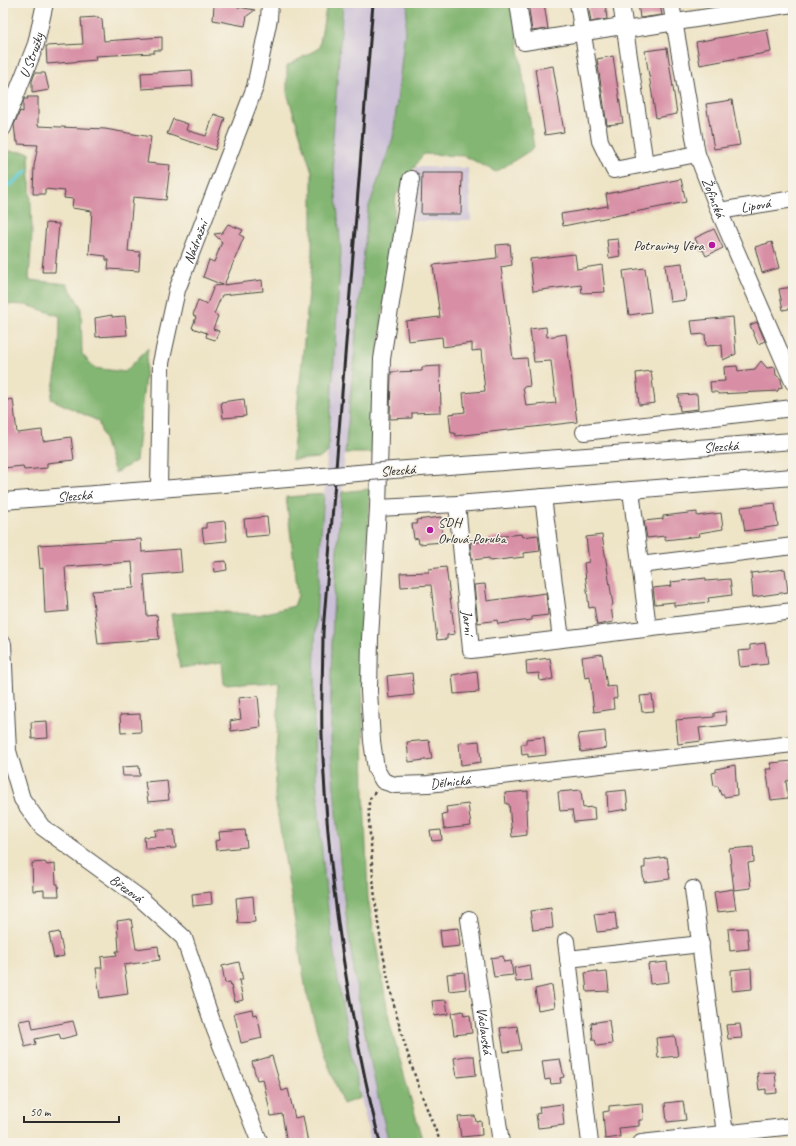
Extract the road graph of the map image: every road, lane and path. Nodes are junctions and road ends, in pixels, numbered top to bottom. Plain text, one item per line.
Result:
1 (45, 3) edge
2 (270, 3) edge
3 (518, 3) edge
4 (578, 3) edge
5 (621, 3) edge
6 (671, 3) edge
7 (793, 4) edge
8 (674, 22) junction
9 (624, 27) junction
10 (583, 32) junction
11 (3, 128) edge
12 (697, 154) junction
13 (645, 164) junction
14 (411, 179) dead end
15 (793, 199) edge
16 (719, 212) junction
17 (793, 382) edge
18 (793, 408) edge
19 (584, 432) dead end
20 (793, 441) edge
21 (793, 477) edge
22 (159, 489) junction
23 (631, 490) junction
24 (543, 497) junction
25 (3, 501) edge
26 (456, 504) junction
27 (378, 508) junction
28 (793, 546) edge
29 (640, 565) junction
30 (793, 611) edge
31 (648, 628) junction
32 (561, 639) junction
33 (3, 644) edge
34 (793, 744) edge
35 (383, 782) junction
36 (693, 888) dead end
37 (469, 919) dead end
38 (566, 941) dead end
39 (701, 944) junction
40 (568, 959) junction
41 (793, 1126) edge
42 (725, 1134) junction
43 (260, 1143) edge
44 (441, 1143) edge
45 (501, 1143) edge
46 (590, 1143) edge
47 (641, 1143) edge

1 - 11 street, U Stružky
2 - 22 street, Nádražní
3 - 10 street
4 - 10 street
5 - 9 street
6 - 8 street, Žofinská
7 - 8 street
8 - 9 street
8 - 12 street, Žofinská
9 - 10 street
9 - 13 street
10 - 13 street
12 - 13 street
12 - 16 street, Žofinská
14 - 27 street
15 - 16 street, Lipová
16 - 17 street, Žofinská
18 - 19 street
20 - 22 street, Slezská, bridge
21 - 23 street
22 - 25 street, Slezská
23 - 24 street
23 - 29 street
24 - 26 street
24 - 32 street
26 - 27 street
26 - 32 street, Jarní
27 - 35 street
28 - 29 street
29 - 31 street
30 - 31 street, Jarní
31 - 32 street, Jarní
33 - 43 street, Březová
34 - 35 street, Dělnická
35 - 44 path
36 - 39 street
37 - 45 street, Václavská
38 - 40 street
39 - 40 street
39 - 42 street
40 - 46 street
41 - 42 street
42 - 47 street

